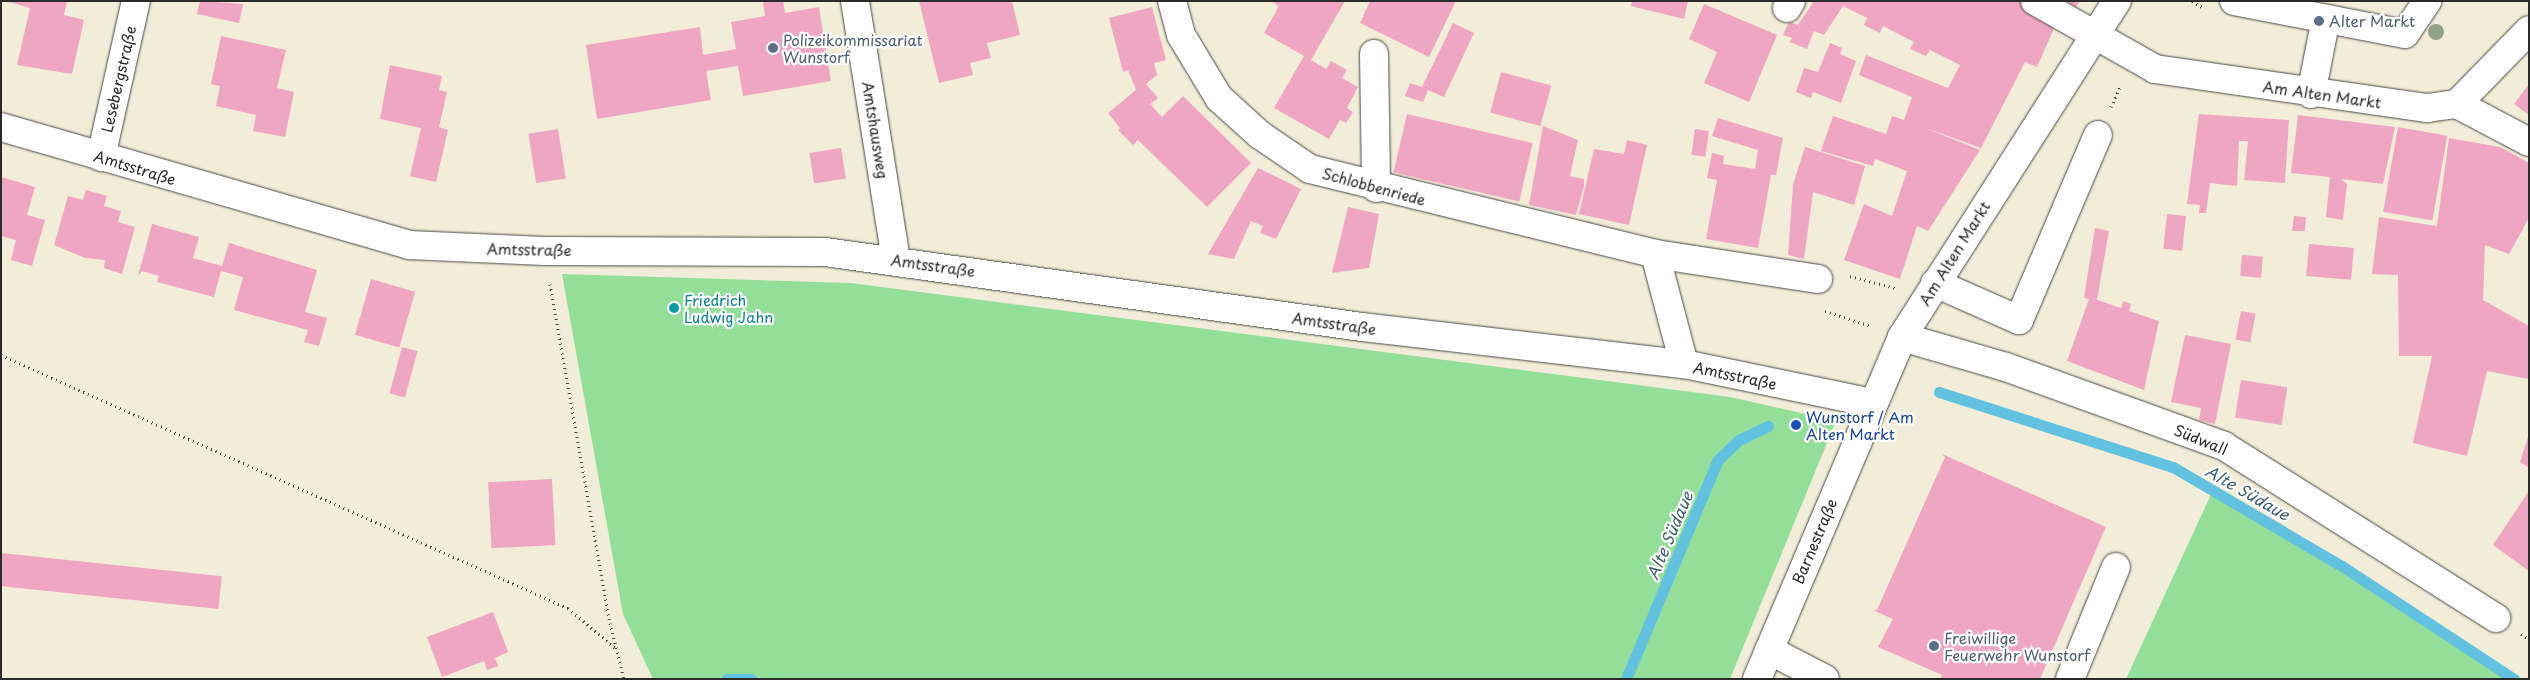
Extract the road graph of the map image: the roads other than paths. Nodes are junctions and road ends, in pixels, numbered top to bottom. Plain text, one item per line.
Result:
1 (136, 1) edge
2 (855, 1) edge
3 (1172, 1) edge
4 (2035, 1) edge
5 (2117, 1) edge
6 (2234, 1) edge
7 (2427, 1) edge
8 (2326, 18) junction
9 (2529, 30) edge
10 (2094, 32) junction
11 (1374, 54) dead end
12 (2312, 94) junction
13 (2457, 104) junction
14 (1, 127) edge
15 (2098, 135) road end
16 (2529, 142) edge
17 (101, 157) junction
18 (1376, 188) junction
19 (1655, 254) junction
20 (896, 260) junction
21 (1818, 279) road end
22 (1930, 290) junction
23 (1902, 337) junction
24 (1684, 364) junction
25 (1872, 403) junction
26 (2116, 567) dead end
27 (2496, 618) dead end
28 (1769, 650) junction
29 (1757, 679) edge
30 (1825, 679) edge
31 (2070, 679) edge

1 - 17 street, Lesebergstraße
2 - 20 street, Amtshausweg
3 - 18 street, Schlobbenriede
4 - 10 street
5 - 10 street, Am Alten Markt
6 - 8 street
7 - 8 street
8 - 12 street
9 - 13 street
10 - 12 street, Am Alten Markt
10 - 22 street, Am Alten Markt
11 - 18 street
12 - 13 street, Am Alten Markt
13 - 16 street
14 - 17 street, Amtsstraße
15 - 22 street
17 - 20 street, Amtsstraße
18 - 19 street, Schlobbenriede
19 - 21 street, Schlobbenriede
19 - 24 street
20 - 24 street, Amtsstraße
22 - 23 street, Am Alten Markt
23 - 25 street, Am Alten Markt
23 - 27 street, Südwall
24 - 25 street, Amtsstraße
25 - 28 street, Barnestraße
26 - 31 street
28 - 29 street, Barnestraße
28 - 30 street

